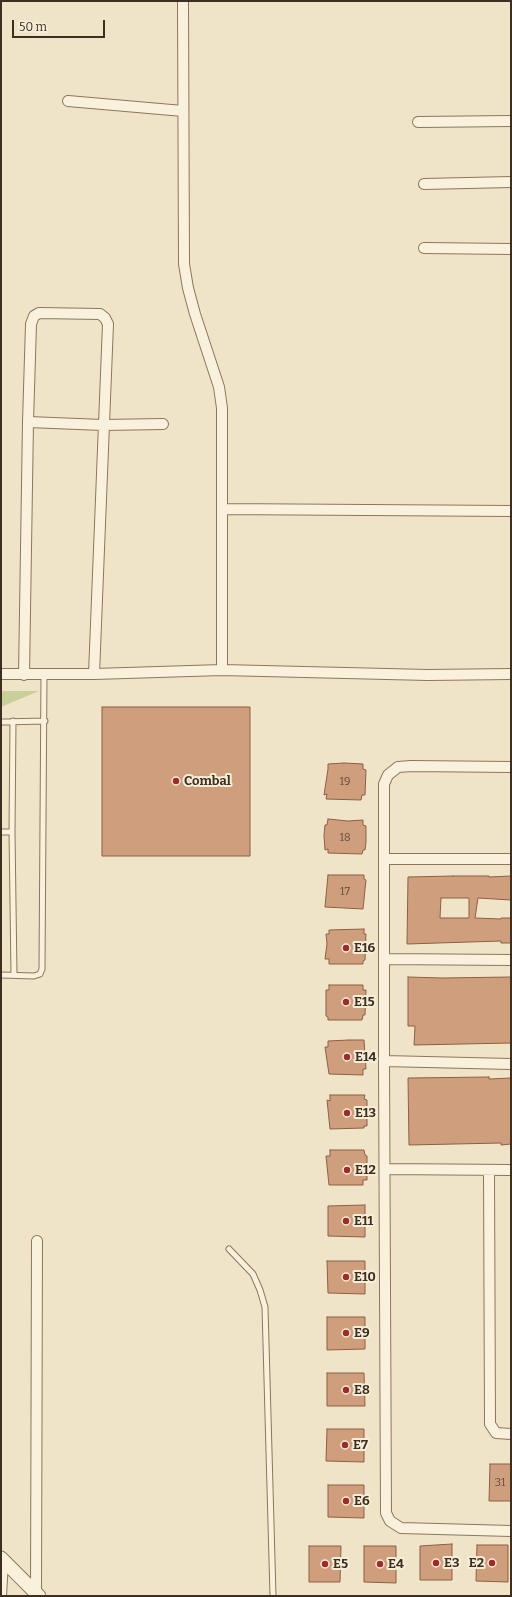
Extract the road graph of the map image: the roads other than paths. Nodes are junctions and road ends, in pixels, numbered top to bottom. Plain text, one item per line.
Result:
1 (182, 1) edge
2 (68, 101) dead end
3 (183, 111) junction
4 (511, 121) edge
5 (418, 122) dead end
6 (511, 182) edge
7 (424, 184) dead end
8 (424, 248) dead end
9 (511, 249) edge
10 (28, 422) junction
11 (163, 424) dead end
12 (102, 425) junction
13 (222, 509) junction
14 (511, 511) edge
15 (222, 670) junction
16 (44, 673) junction
17 (1, 674) edge
18 (24, 674) junction
19 (94, 674) junction
20 (511, 674) edge
21 (13, 721) junction
22 (45, 721) junction
23 (1, 722) edge
24 (511, 767) edge
25 (1, 832) edge
26 (12, 832) junction
27 (384, 858) junction
28 (511, 859) edge
29 (384, 959) junction
30 (511, 960) edge
31 (1, 975) edge
32 (14, 975) junction
33 (384, 1061) junction
34 (511, 1064) edge
35 (385, 1169) junction
36 (489, 1170) junction
37 (511, 1170) edge
38 (37, 1242) dead end
39 (229, 1249) dead end
40 (511, 1434) edge
41 (511, 1531) edge
42 (2, 1560) edge
43 (38, 1595) edge
44 (1, 1596) edge
45 (272, 1596) edge

1 - 3 street
2 - 3 street
3 - 13 street
4 - 5 street
6 - 7 street
8 - 9 street
10 - 12 street
10 - 12 street
10 - 18 street
11 - 12 street
12 - 19 street
13 - 14 street
13 - 15 street
15 - 19 street
15 - 20 street
16 - 18 street
16 - 19 street
16 - 22 lane
17 - 18 street
21 - 22 lane
21 - 23 lane
21 - 26 lane
22 - 32 lane
24 - 27 street
25 - 26 lane
26 - 32 lane
27 - 28 street
27 - 29 street
29 - 30 street
29 - 33 street
31 - 32 lane
33 - 34 street
33 - 35 street
35 - 36 street
35 - 41 street
36 - 37 street
36 - 40 street
38 - 43 street
39 - 45 lane
42 - 43 street
42 - 44 street

